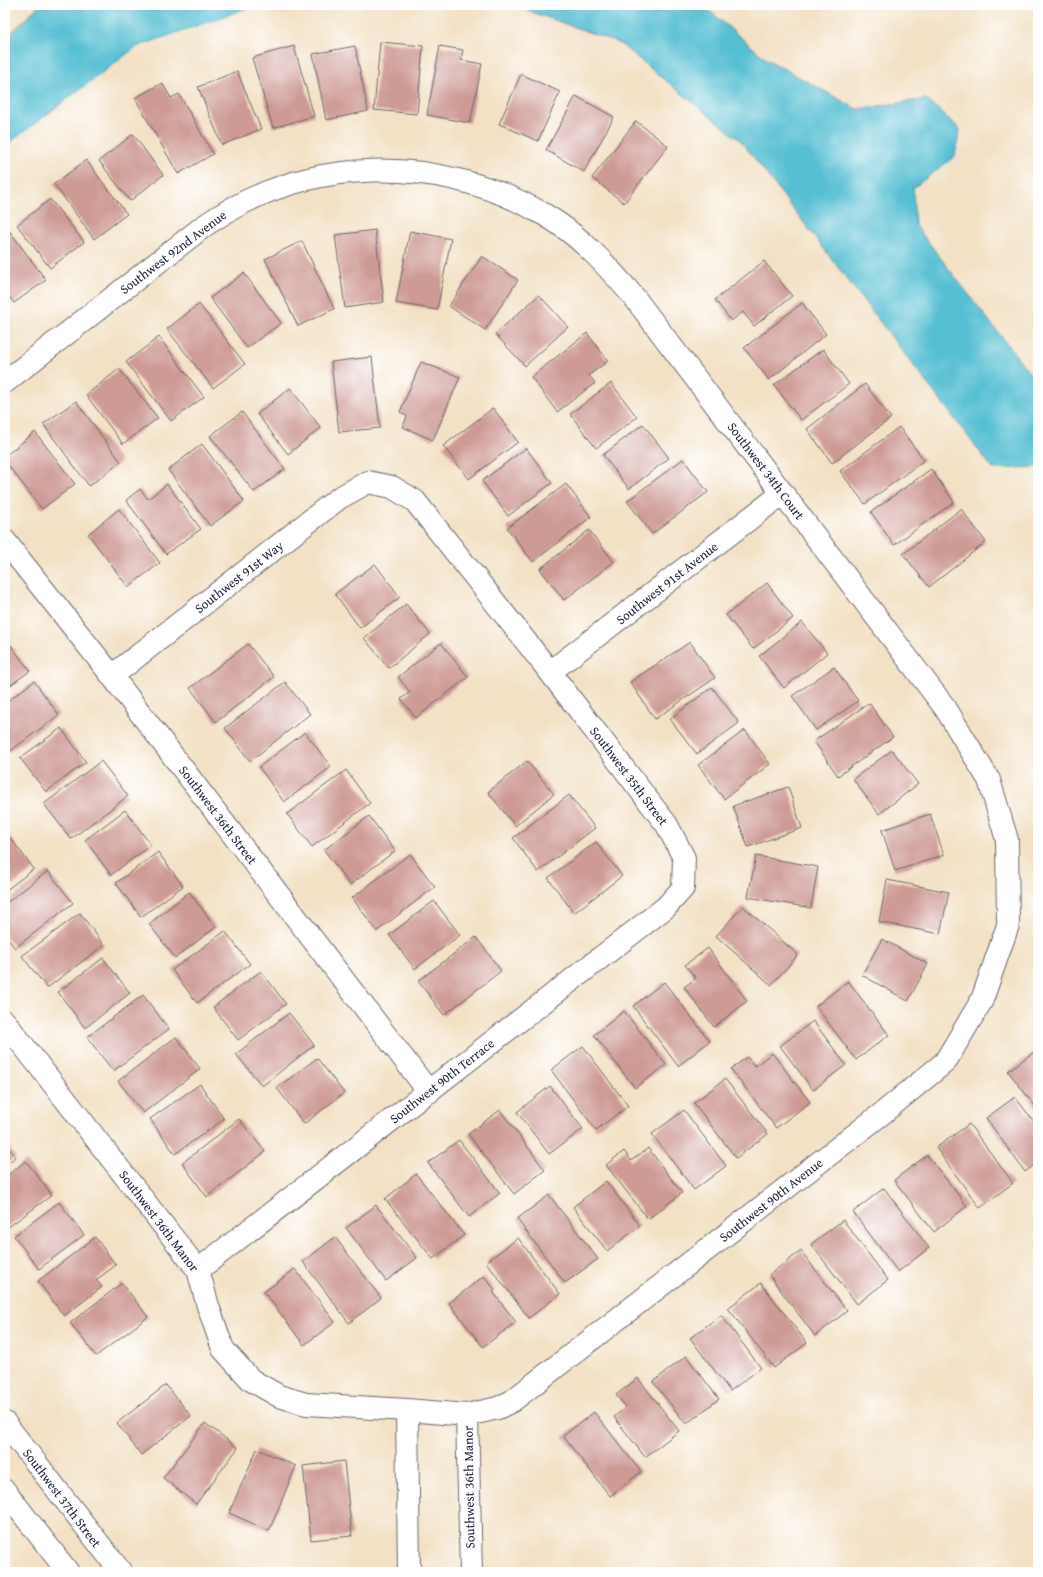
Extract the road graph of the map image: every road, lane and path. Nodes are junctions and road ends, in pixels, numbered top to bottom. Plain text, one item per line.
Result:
1 (364, 170) joint
2 (5, 382) edge
3 (368, 482) joint
4 (783, 492) junction
5 (5, 541) edge
6 (550, 672) junction
7 (112, 676) junction
8 (683, 888) joint
9 (1008, 924) joint
10 (5, 1022) edge
11 (429, 1092) junction
12 (198, 1270) junction
13 (407, 1410) junction
14 (467, 1415) junction
15 (5, 1422) edge
16 (12, 1443) edge
17 (9, 1501) edge
18 (68, 1572) edge
19 (120, 1572) edge
20 (409, 1572) edge
21 (471, 1572) edge

1 - 2 street, Southwest 92nd Avenue
1 - 4 street, Southwest 34th Court
3 - 6 street, Southwest 35th Street
3 - 7 street, Southwest 91st Way
4 - 6 street, Southwest 91st Avenue
4 - 9 street, Southwest 34th Court
5 - 7 street, Southwest 36th Street
6 - 8 street, Southwest 35th Street
7 - 11 street, Southwest 36th Street
8 - 11 street, Southwest 90th Terrace
9 - 14 street, Southwest 90th Avenue
10 - 12 street, Southwest 36th Manor
11 - 12 street, Southwest 90th Terrace
12 - 13 street, Southwest 36th Manor
13 - 14 street, Southwest 36th Manor
13 - 20 street
14 - 21 street, Southwest 36th Manor
15 - 16 street, Southwest 37th Street
16 - 19 street, Southwest 37th Street
17 - 18 street

